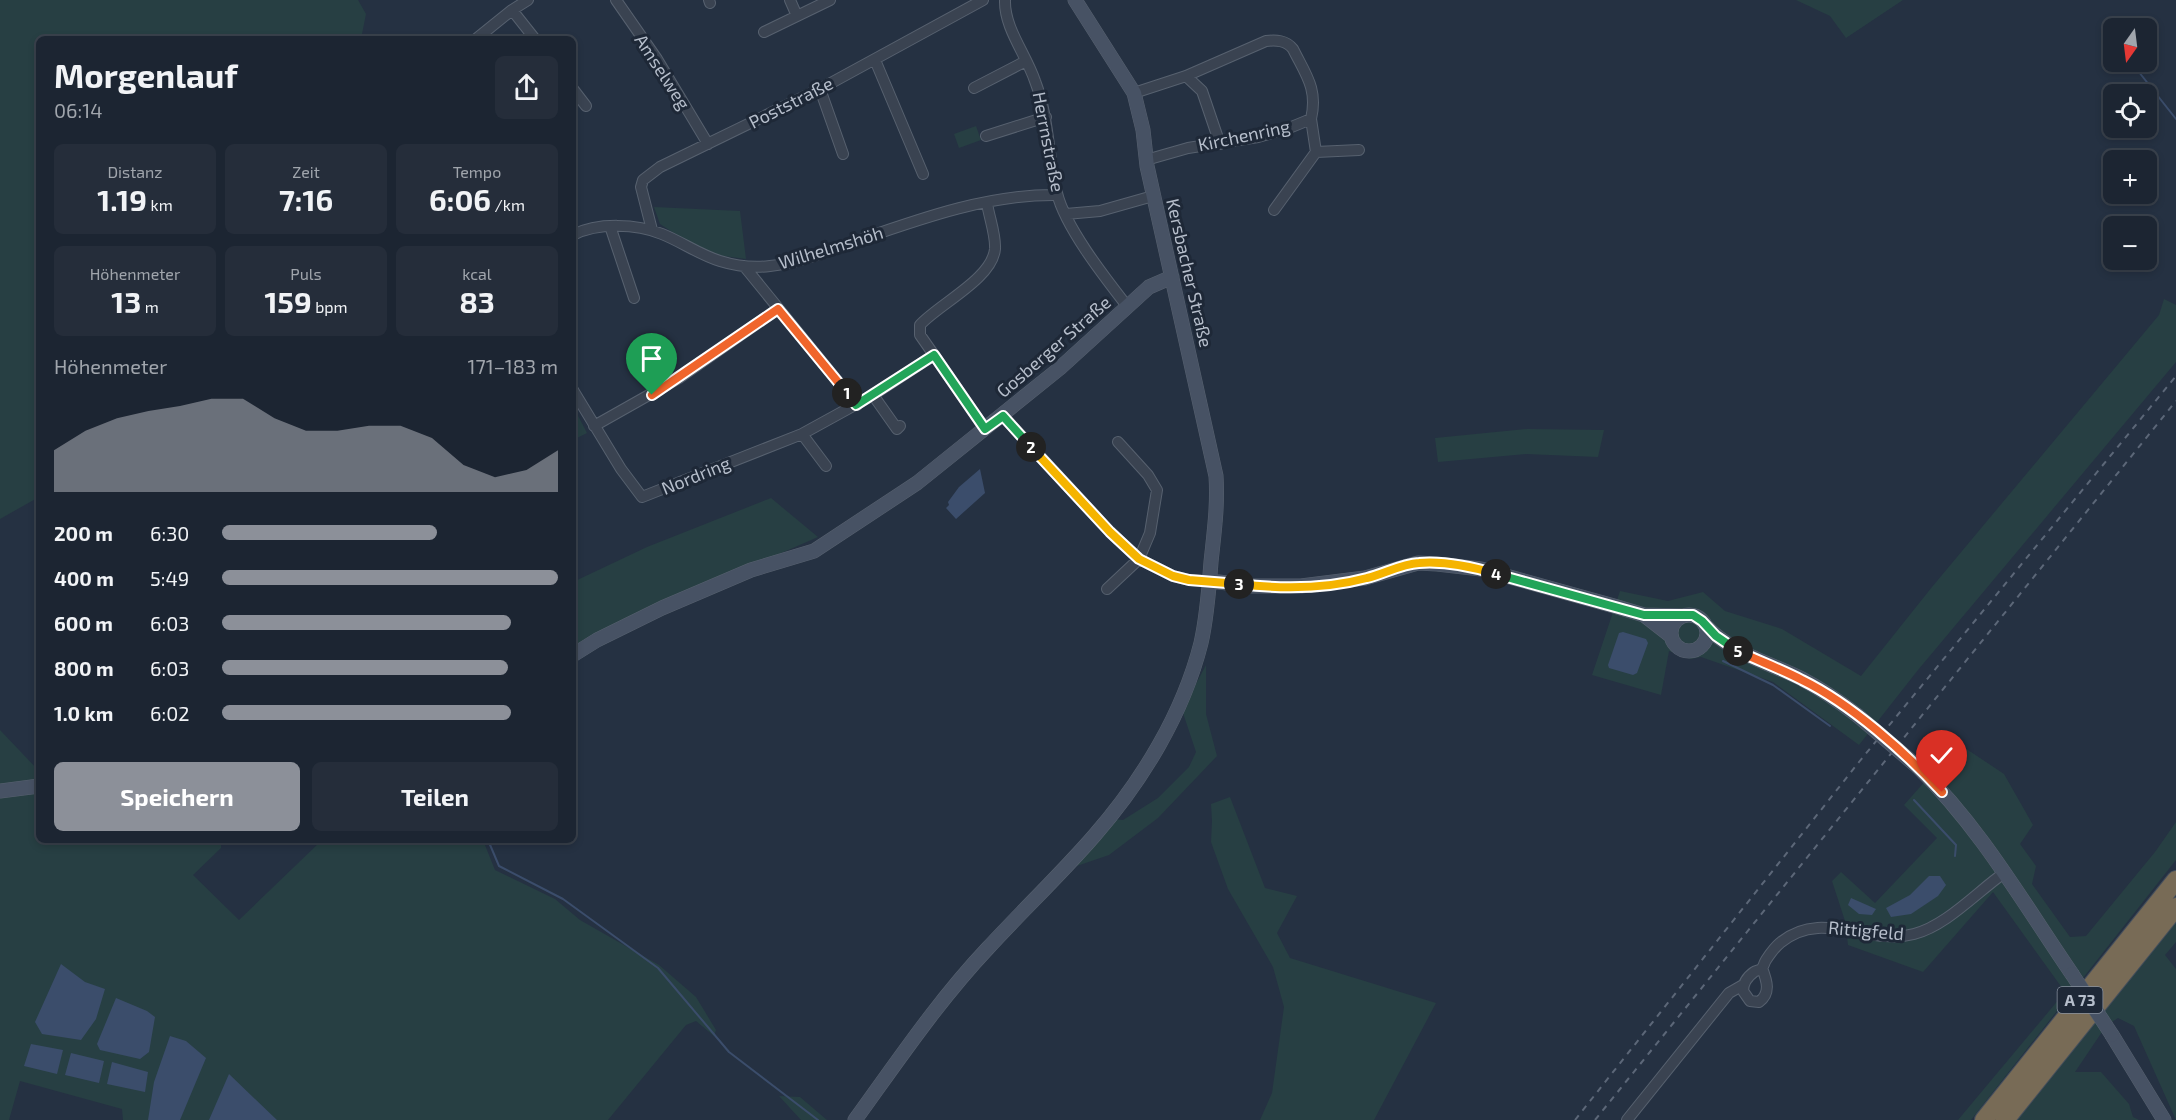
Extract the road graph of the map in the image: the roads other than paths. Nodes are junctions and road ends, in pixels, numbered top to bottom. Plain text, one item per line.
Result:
1 (528, 0) edge
2 (616, 0) edge
3 (789, 0) edge
4 (830, 0) edge
5 (983, 0) edge
6 (1005, 0) edge
7 (1075, 0) edge
8 (513, 6) edge
9 (797, 16) junction
10 (764, 32) dead end
11 (479, 36) edge
12 (533, 36) edge
13 (874, 60) junction
14 (1026, 61) junction
15 (1186, 76) junction
16 (974, 88) dead end
17 (820, 89) junction
18 (576, 93) edge
19 (1134, 93) junction
20 (586, 106) dead end
21 (1046, 117) junction
22 (1311, 119) junction
23 (986, 136) dead end
24 (708, 144) junction
25 (1220, 144) junction
26 (1359, 150) dead end
27 (1316, 152) junction
28 (843, 154) dead end
29 (1146, 159) junction
30 (923, 174) dead end
31 (1057, 195) junction
32 (1154, 196) junction
33 (987, 203) junction
34 (1274, 210) dead end
35 (1066, 214) junction
36 (610, 226) junction
37 (652, 230) junction
38 (576, 234) edge
39 (744, 266) junction
40 (1172, 277) junction
41 (634, 298) dead end
42 (1127, 306) junction
43 (778, 309) junction
44 (934, 355) junction
45 (576, 395) edge
46 (873, 395) junction
47 (856, 405) junction
48 (1003, 416) junction
49 (594, 426) junction
50 (900, 426) dead end
51 (985, 429) junction
52 (802, 434) junction
53 (1118, 442) dead end
54 (826, 466) dead end
55 (1139, 559) junction
56 (1210, 575) junction
57 (1107, 589) dead end
58 (1644, 615) junction
59 (1683, 616) junction
60 (1705, 625) junction
61 (1671, 636) junction
62 (1700, 647) junction
63 (1738, 651) junction
64 (576, 653) edge
65 (36, 786) edge
66 (0, 791) edge
67 (2004, 873) junction
68 (2176, 880) edge
69 (2176, 907) edge
70 (1762, 968) junction
71 (1743, 985) junction
72 (855, 1120) edge
73 (1627, 1120) edge
74 (1984, 1120) edge
75 (2005, 1120) edge
76 (2164, 1120) edge

1 - 8 street
2 - 24 street, Amselweg
3 - 9 street
4 - 9 street
5 - 13 street, Poststraße
6 - 14 street, Herrnstraße
7 - 19 street, Kersbacher Straße
8 - 11 street
8 - 12 street
9 - 10 street
13 - 17 street, Poststraße
13 - 30 street
14 - 16 street
14 - 21 street, Herrnstraße
15 - 19 street, Kirchenring
15 - 22 street, Kirchenring
15 - 25 street
17 - 24 street, Poststraße
17 - 28 street
18 - 20 street
19 - 29 street, Kersbacher Straße
21 - 23 street
21 - 31 street, Herrnstraße
22 - 25 street, Kirchenring
22 - 27 street
24 - 37 street, Poststraße
25 - 29 street, Kirchenring
26 - 27 street
27 - 34 street
29 - 32 street, Kersbacher Straße
31 - 33 street, Wilhelmshöh
31 - 35 street, Herrnstraße
32 - 35 street
32 - 40 street, Kersbacher Straße
33 - 39 street, Wilhelmshöh
33 - 44 street
35 - 42 street, Herrnstraße
36 - 37 street, Wilhelmshöh
36 - 38 street, Wilhelmshöh
36 - 41 street
37 - 39 street, Wilhelmshöh
39 - 43 street
40 - 42 street, Gosberger Straße
40 - 56 street, Kersbacher Straße
42 - 48 street, Gosberger Straße
43 - 47 street
43 - 49 street
44 - 46 street, Nordring
44 - 51 street
45 - 49 street, Nordring
46 - 47 street, Nordring
46 - 50 street
47 - 52 street, Nordring
48 - 51 street, Gosberger Straße
48 - 55 street
49 - 52 street, Nordring
51 - 64 street, Gosberger Straße
52 - 54 street
53 - 55 street
55 - 56 street
55 - 57 street
56 - 58 street
56 - 72 street, Kersbacher Straße
58 - 59 street
58 - 61 street
59 - 60 street
59 - 61 street
60 - 62 street
60 - 63 street
61 - 62 street
62 - 63 street
63 - 67 street, bridge
65 - 66 street
67 - 70 street, Rittigfeld
67 - 76 street, bridge
68 - 74 highway, A 73
69 - 75 highway, A 73
70 - 71 street, Rittigfeld
70 - 71 street
71 - 73 street, Rittigfeld

